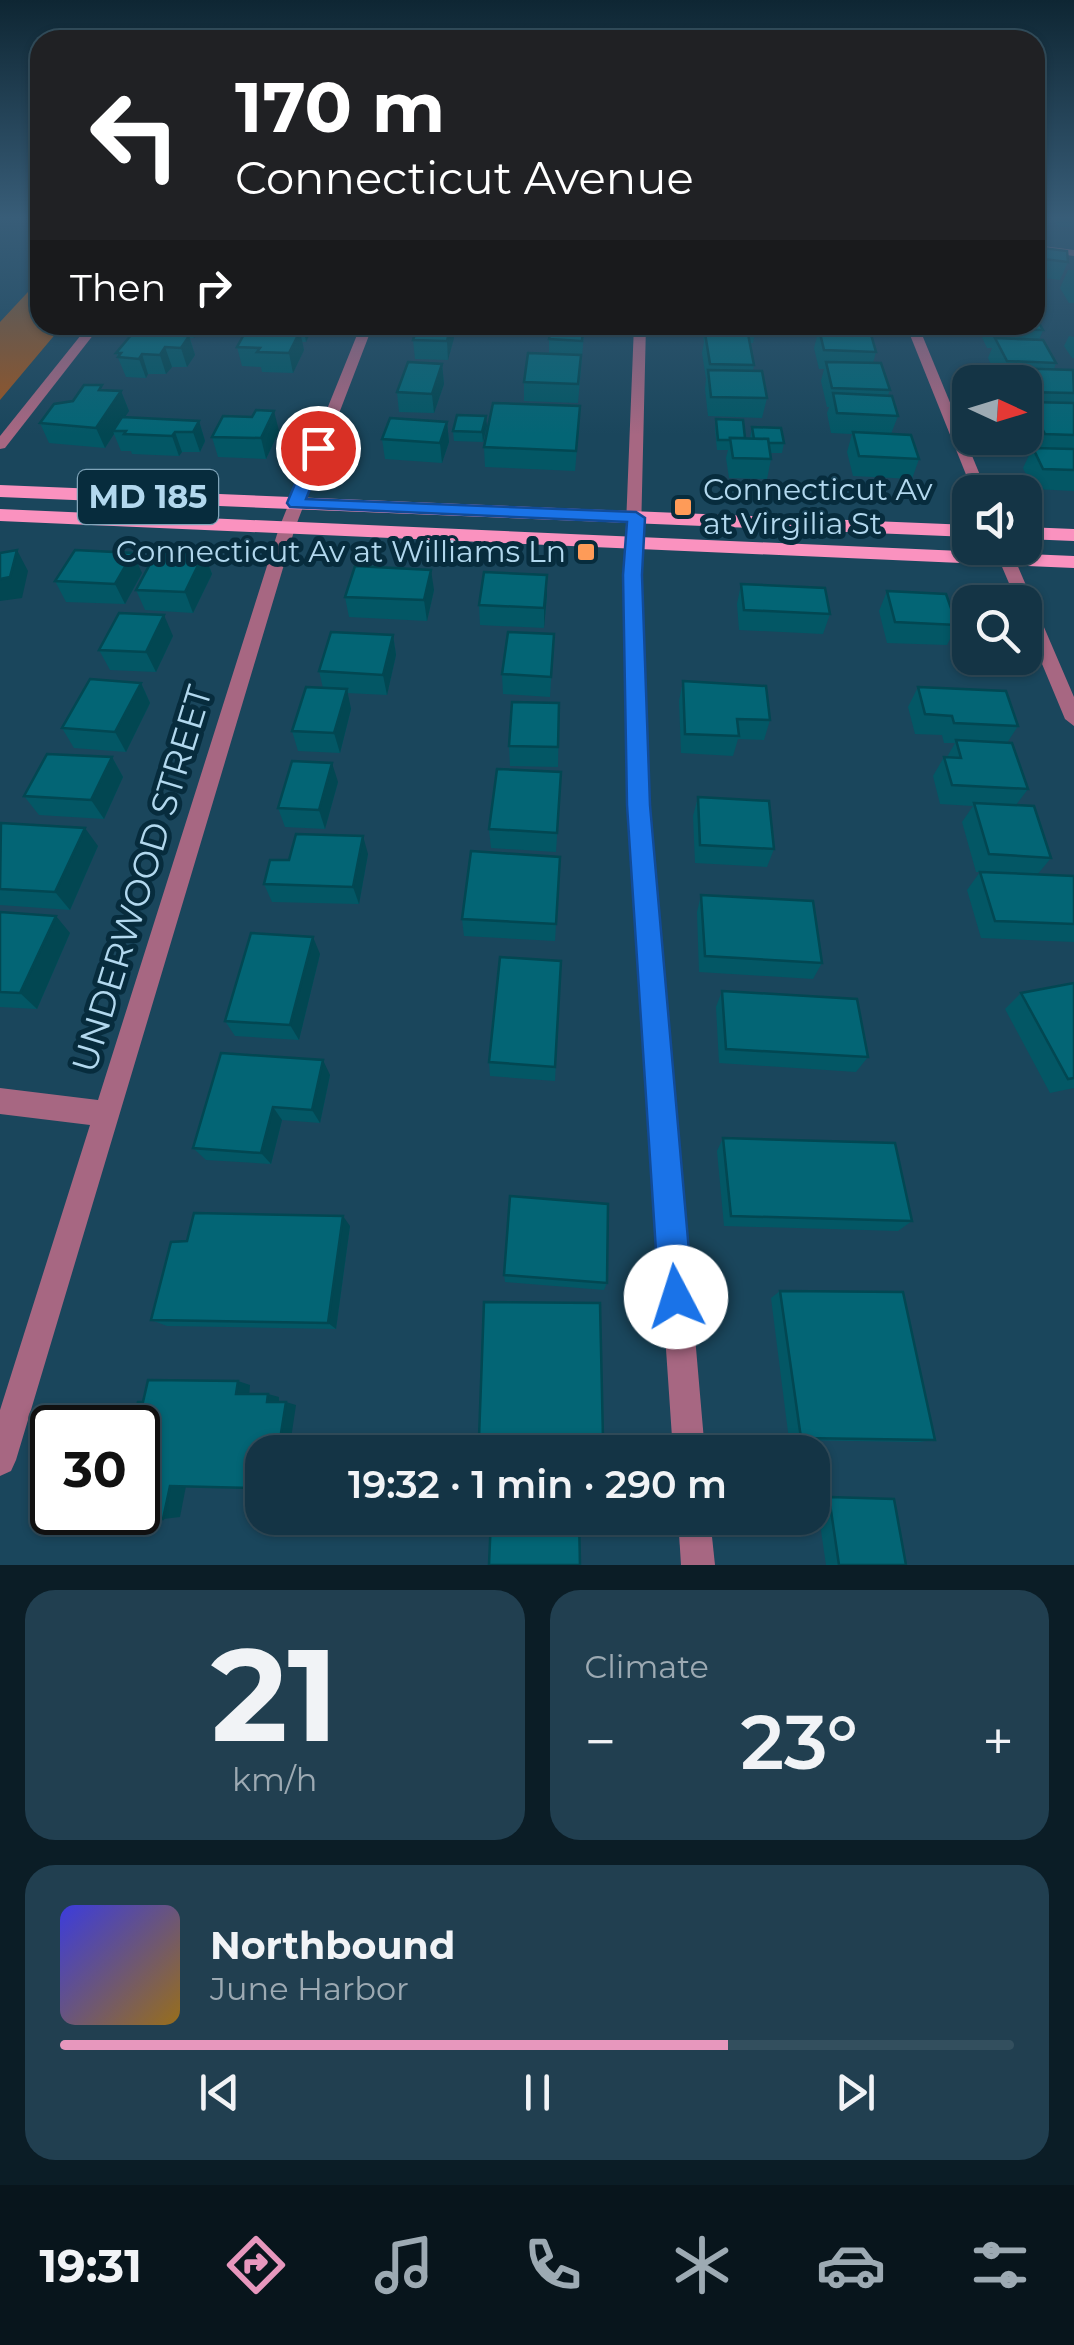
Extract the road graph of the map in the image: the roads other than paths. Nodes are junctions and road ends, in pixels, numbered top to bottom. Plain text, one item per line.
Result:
1 (88, 335) edge
2 (363, 335) edge
3 (640, 335) edge
4 (916, 335) edge
5 (0, 445) edge
6 (973, 475) edge
7 (0, 491) edge
8 (296, 503) junction
9 (0, 515) edge
10 (636, 518) junction
11 (287, 528) junction
12 (952, 530) edge
13 (1042, 534) edge
14 (1074, 536) edge
15 (632, 543) junction
16 (952, 552) edge
17 (1042, 558) edge
18 (1074, 562) edge
19 (1042, 644) edge
20 (1074, 720) edge
21 (0, 1101) edge
22 (106, 1114) junction
23 (688, 1435) edge
24 (0, 1460) edge
25 (695, 1535) edge
26 (698, 1565) edge

1 - 5 street
2 - 8 street, UNDERWOOD STREET
3 - 10 street
4 - 6 street
7 - 8 main road, MD 185
8 - 10 main road, MD 185
8 - 11 street, UNDERWOOD STREET
9 - 11 main road, MD 185
10 - 12 main road, MD 185
10 - 15 street
11 - 15 main road, MD 185
11 - 22 street, UNDERWOOD STREET
13 - 14 main road
15 - 16 main road, MD 185
15 - 23 street
17 - 18 main road, MD 185
19 - 20 street
21 - 22 street
22 - 24 street, UNDERWOOD STREET
25 - 26 street

